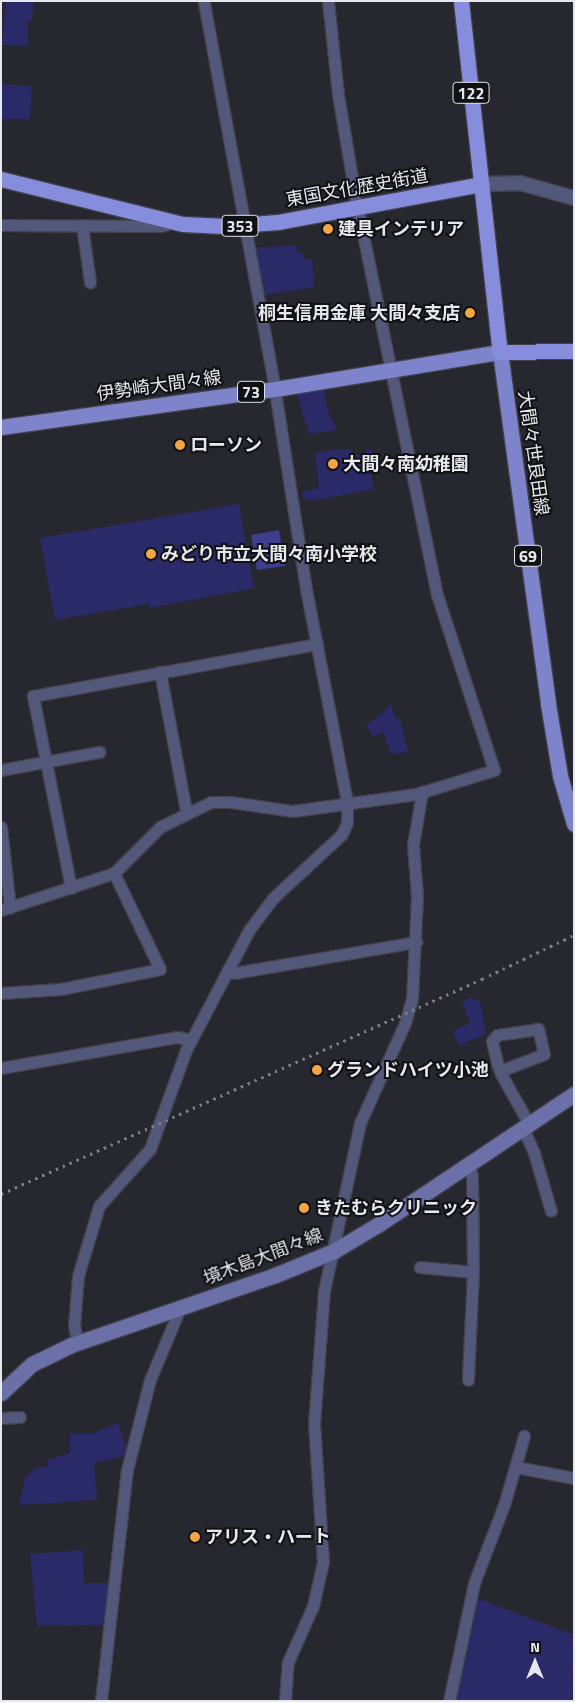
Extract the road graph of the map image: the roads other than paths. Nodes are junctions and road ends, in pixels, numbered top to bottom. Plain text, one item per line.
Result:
1 (204, 1) edge
2 (328, 1) edge
3 (461, 1) edge
4 (1, 180) edge
5 (481, 184) junction
6 (574, 198) edge
7 (357, 208) junction
8 (175, 222) junction
9 (1, 225) edge
10 (82, 225) junction
11 (244, 226) junction
12 (90, 282) dead end
13 (574, 351) edge
14 (500, 352) junction
15 (390, 370) junction
16 (274, 389) junction
17 (1, 427) edge
18 (317, 644) junction
19 (160, 672) junction
20 (99, 752) dead end
21 (46, 762) junction
22 (1, 770) edge
23 (422, 792) junction
24 (347, 802) junction
25 (186, 812) junction
26 (574, 824) edge
27 (1, 827) edge
28 (114, 873) junction
29 (72, 888) junction
30 (5, 909) edge
31 (416, 942) junction
32 (227, 972) junction
33 (1, 993) edge
34 (191, 1040) junction
35 (1, 1068) edge
36 (500, 1070) junction
37 (574, 1094) edge
38 (526, 1126) junction
39 (468, 1164) junction
40 (551, 1211) dead end
41 (334, 1251) junction
42 (420, 1267) dead end
43 (473, 1272) junction
44 (180, 1308) junction
45 (77, 1343) junction
46 (468, 1380) dead end
47 (1, 1393) edge
48 (20, 1417) dead end
49 (1, 1418) edge
50 (524, 1436) dead end
51 (516, 1467) junction
52 (574, 1478) edge
53 (101, 1701) edge
54 (284, 1701) edge
55 (449, 1701) edge

1 - 11 street
2 - 7 street
3 - 5 highway, 122
4 - 8 highway, 東国文化歴史街道 / 353
5 - 6 street
5 - 7 highway, 東国文化歴史街道 / 353
5 - 14 highway, 122
7 - 11 highway, 東国文化歴史街道 / 353
7 - 15 street
8 - 10 street
8 - 11 highway, 東国文化歴史街道 / 353
9 - 10 street
10 - 12 street
11 - 16 street
13 - 14 highway
14 - 15 main road, 伊勢崎大間々線 / 73
14 - 26 main road, 大間々世良田線 / 69
15 - 16 main road, 伊勢崎大間々線 / 73
15 - 23 street
16 - 17 main road, 伊勢崎大間々線 / 73
16 - 18 street
18 - 19 street
18 - 24 street
19 - 21 street
19 - 25 street
20 - 21 street
21 - 22 street
21 - 29 street
23 - 24 street
23 - 31 street
24 - 25 street
24 - 32 street
25 - 28 street
27 - 30 street
28 - 29 street
28 - 33 street
29 - 30 street
31 - 32 street
31 - 41 street
32 - 34 street
34 - 35 street
34 - 45 street
36 - 36 street
36 - 38 street
37 - 38 main road, 境木島大間々線
38 - 39 main road, 境木島大間々線
38 - 40 street
39 - 41 main road, 境木島大間々線
39 - 43 street
41 - 44 main road, 境木島大間々線
41 - 54 street
42 - 43 street
43 - 46 street
44 - 45 main road, 境木島大間々線
44 - 53 street
45 - 47 main road, 境木島大間々線
48 - 49 street
50 - 51 street
51 - 52 street
51 - 55 street

